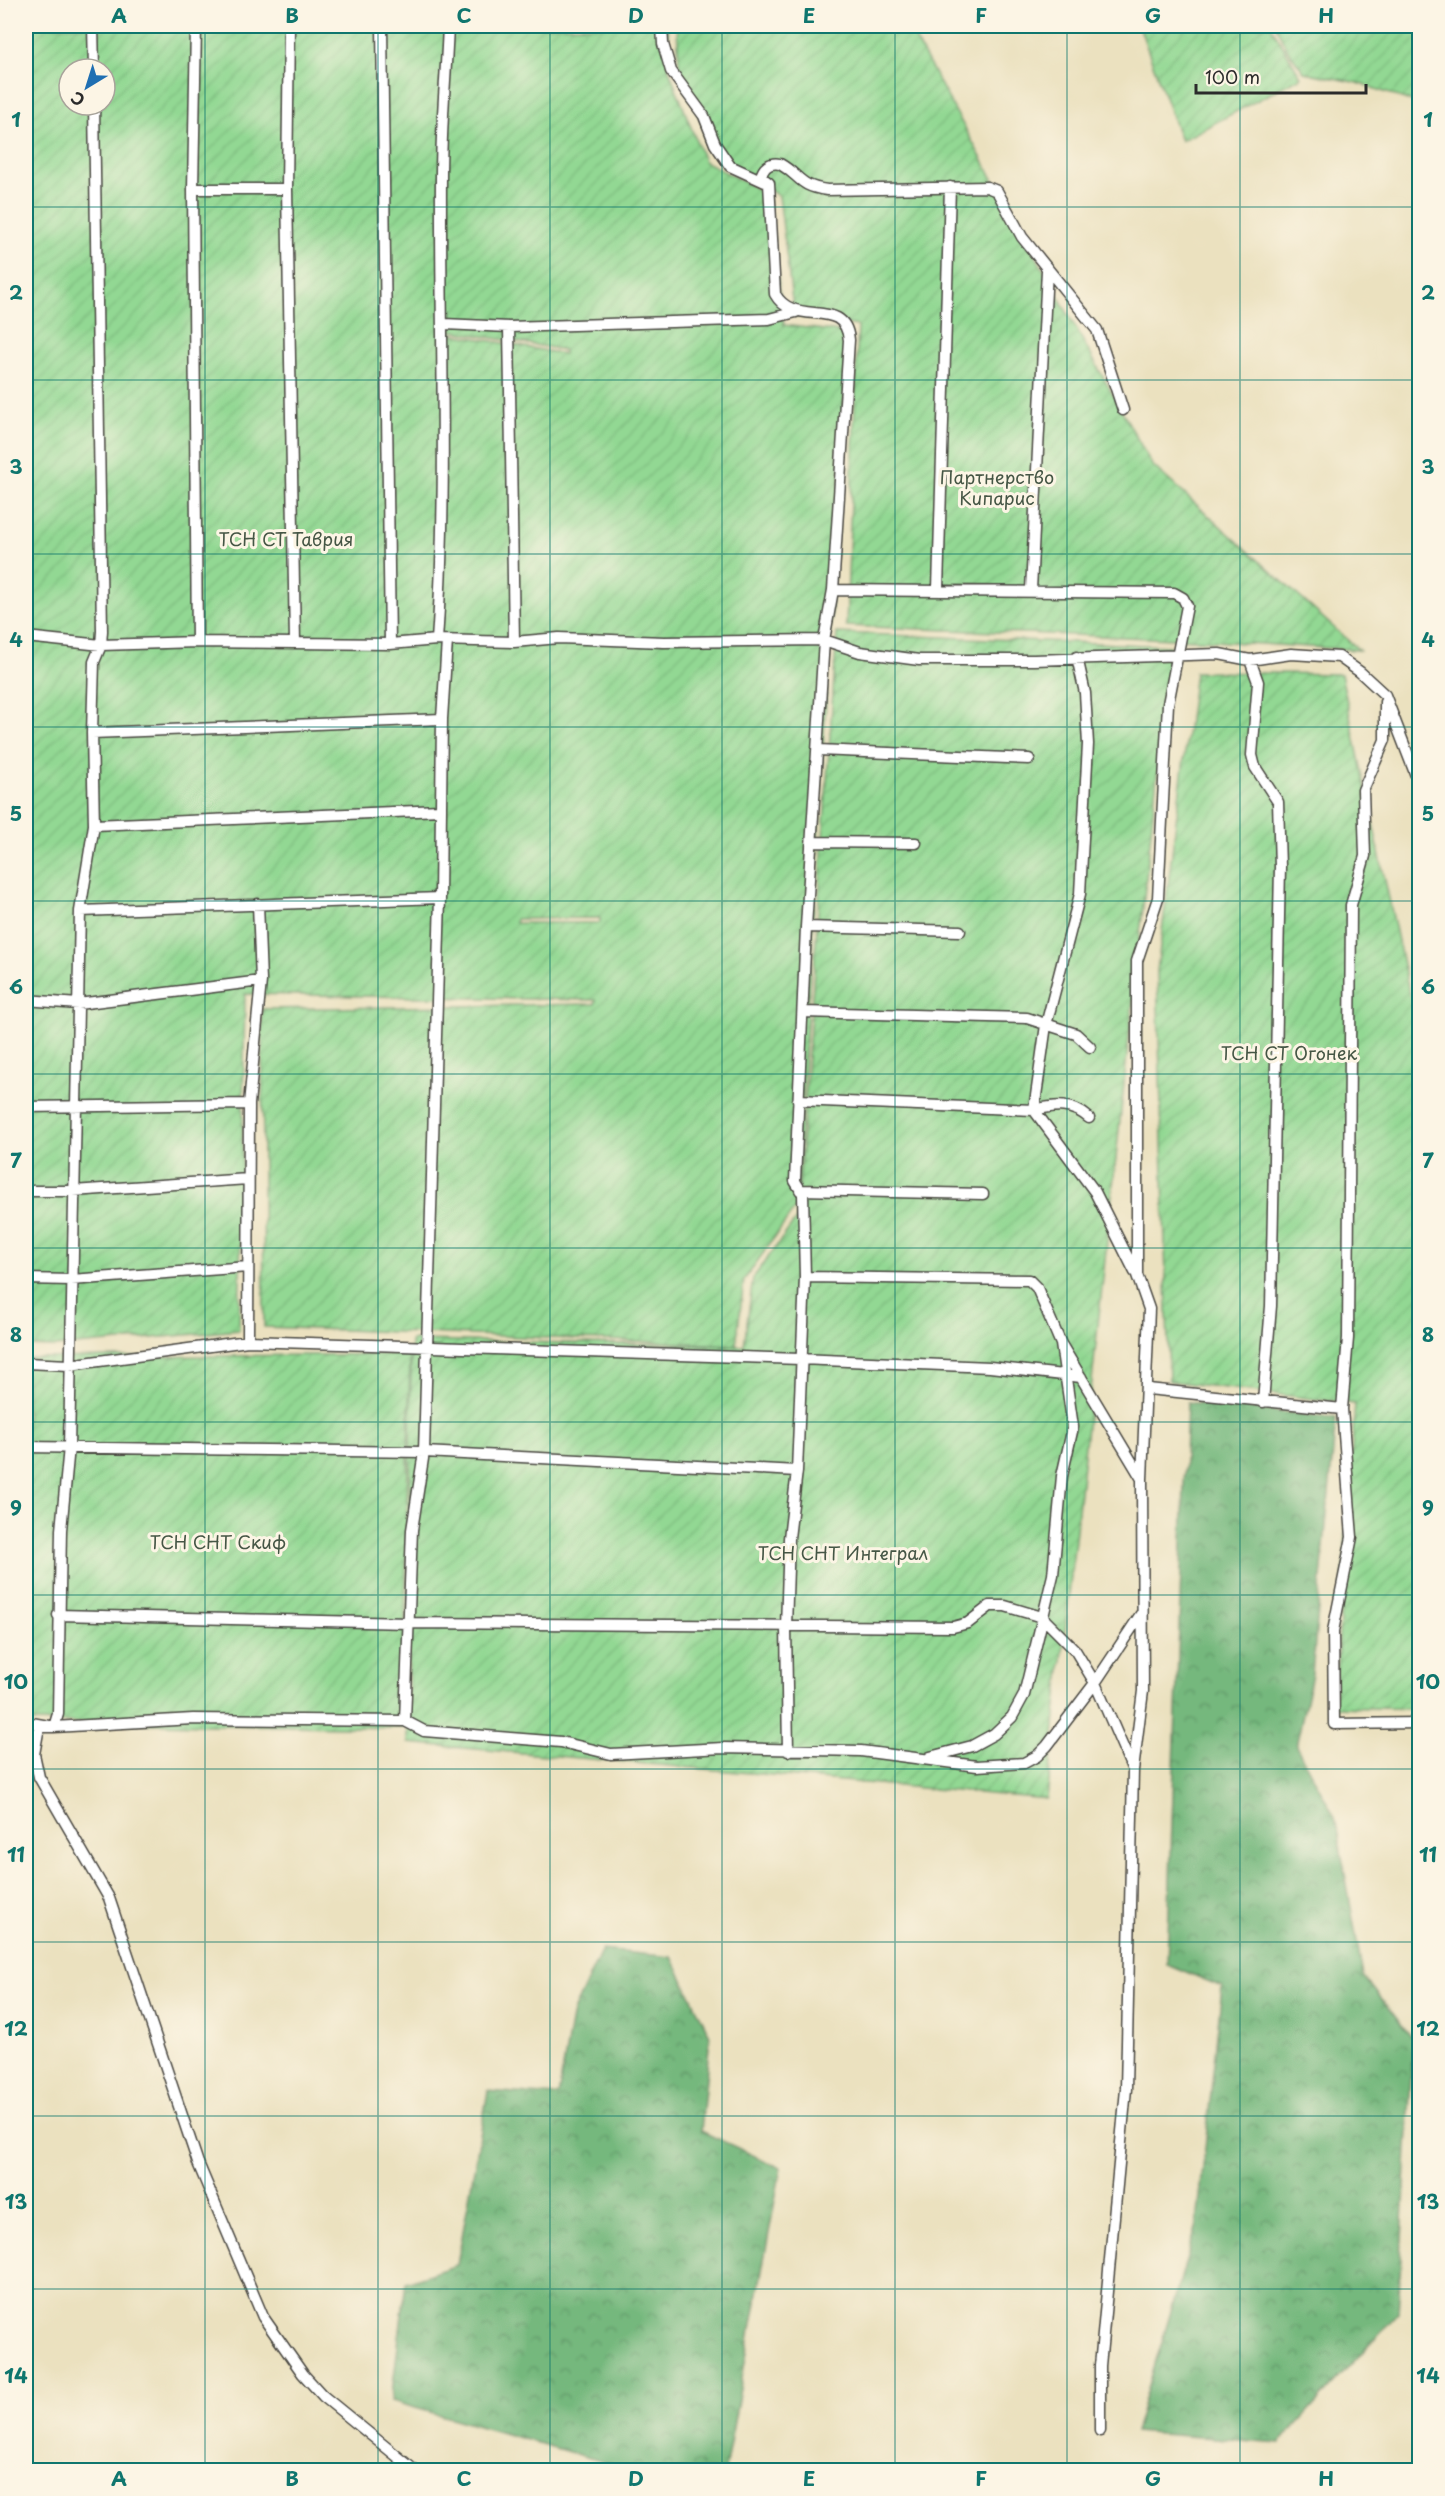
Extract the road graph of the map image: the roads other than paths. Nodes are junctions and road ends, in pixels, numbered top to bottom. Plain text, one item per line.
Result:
1 (93, 26) edge
2 (196, 26) edge
3 (289, 26) edge
4 (382, 26) edge
5 (448, 26) edge
6 (662, 26) edge
7 (94, 57) edge
8 (94, 117) edge
9 (769, 183) junction
10 (950, 187) junction
11 (193, 189) junction
12 (287, 189) junction
13 (1047, 270) junction
14 (796, 312) junction
15 (444, 324) junction
16 (509, 327) junction
17 (1123, 410) dead end
18 (938, 589) junction
19 (833, 590) junction
20 (1031, 590) junction
21 (26, 638) edge
22 (442, 640) junction
23 (824, 640) junction
24 (197, 642) junction
25 (514, 642) junction
26 (294, 643) junction
27 (390, 644) junction
28 (102, 645) junction
29 (1178, 656) junction
30 (1077, 657) junction
31 (1250, 660) junction
32 (1385, 696) junction
33 (441, 719) junction
34 (92, 732) junction
35 (818, 750) junction
36 (1029, 759) dead end
37 (1419, 786) edge
38 (440, 810) junction
39 (94, 825) junction
40 (812, 842) junction
41 (916, 843) dead end
42 (440, 898) junction
43 (258, 904) junction
44 (80, 911) junction
45 (807, 927) junction
46 (960, 931) dead end
47 (261, 981) junction
48 (26, 1000) edge
49 (78, 1004) junction
50 (802, 1012) junction
51 (1046, 1025) junction
52 (1090, 1047) dead end
53 (798, 1100) junction
54 (249, 1104) junction
55 (26, 1107) edge
56 (75, 1107) junction
57 (1034, 1110) junction
58 (1089, 1118) dead end
59 (248, 1179) junction
60 (800, 1190) junction
61 (26, 1191) edge
62 (74, 1191) junction
63 (982, 1194) dead end
64 (248, 1267) junction
65 (1137, 1275) junction
66 (805, 1277) junction
67 (26, 1279) edge
68 (71, 1280) junction
69 (248, 1341) junction
70 (1061, 1344) junction
71 (426, 1348) junction
72 (800, 1359) junction
73 (26, 1363) edge
74 (69, 1365) junction
75 (1065, 1375) junction
76 (1081, 1377) junction
77 (1148, 1389) junction
78 (1263, 1402) junction
79 (1342, 1409) junction
80 (26, 1447) edge
81 (69, 1447) junction
82 (424, 1452) junction
83 (797, 1471) junction
84 (1142, 1479) junction
85 (1141, 1614) junction
86 (58, 1615) junction
87 (1042, 1617) junction
88 (408, 1623) junction
89 (786, 1627) junction
90 (1095, 1683) junction
91 (405, 1721) junction
92 (26, 1722) edge
93 (1419, 1723) edge
94 (54, 1726) junction
95 (788, 1751) junction
96 (924, 1759) junction
97 (1133, 1770) junction
98 (1100, 2431) dead end
99 (414, 2470) edge

1 - 7 street
2 - 11 street
3 - 12 street
4 - 27 street
5 - 15 street
6 - 9 street
8 - 28 street
9 - 10 street
9 - 14 street
10 - 13 street
10 - 18 street
11 - 12 street
11 - 24 street
12 - 26 street
13 - 17 street
13 - 20 street
14 - 16 street
14 - 19 street
15 - 16 street
15 - 22 street
16 - 25 street
18 - 19 street
18 - 20 street
19 - 23 street
20 - 29 street
21 - 28 street
22 - 25 street
22 - 27 street
22 - 33 street
23 - 25 street
23 - 30 street
23 - 35 street
24 - 26 street
24 - 28 street
26 - 27 street
28 - 34 street
29 - 30 street
29 - 31 street
29 - 65 street
30 - 51 street
31 - 32 street
31 - 78 street
32 - 37 street
32 - 79 street
33 - 34 street
33 - 38 street
34 - 39 street
35 - 36 street
35 - 40 street
38 - 39 street
38 - 42 street
39 - 44 street
40 - 41 street
40 - 45 street
42 - 43 street
42 - 71 street
43 - 44 street
43 - 47 street
44 - 49 street
45 - 46 street
45 - 50 street
47 - 49 street
47 - 54 street
48 - 49 street
49 - 56 street
50 - 51 street
50 - 53 street
51 - 52 street
51 - 57 street
53 - 57 street
53 - 60 street
54 - 56 street
54 - 59 street
55 - 56 street
56 - 62 street
57 - 58 street
57 - 65 street
59 - 62 street
59 - 64 street
60 - 63 street
60 - 66 street
61 - 62 street
62 - 68 street
64 - 68 street
64 - 69 street
65 - 77 street
66 - 70 street
66 - 72 street
67 - 68 street
68 - 74 street
69 - 71 street
69 - 74 street
70 - 75 street
70 - 76 street
71 - 72 street
71 - 82 street
72 - 75 street
72 - 83 street
73 - 74 street
74 - 81 street
75 - 76 street
75 - 87 street
76 - 84 street
77 - 78 street
77 - 84 street
78 - 79 street
79 - 93 street
80 - 81 street
81 - 82 street
81 - 86 street
82 - 83 street
82 - 88 street
83 - 89 street
84 - 85 street
85 - 90 street
85 - 97 street
86 - 88 street
86 - 94 street
87 - 89 street
87 - 90 street
87 - 96 street
88 - 89 street
88 - 91 street
89 - 95 street
90 - 96 street
90 - 97 street
91 - 94 street
91 - 95 street
92 - 94 street
94 - 99 street
95 - 96 street
97 - 98 street

